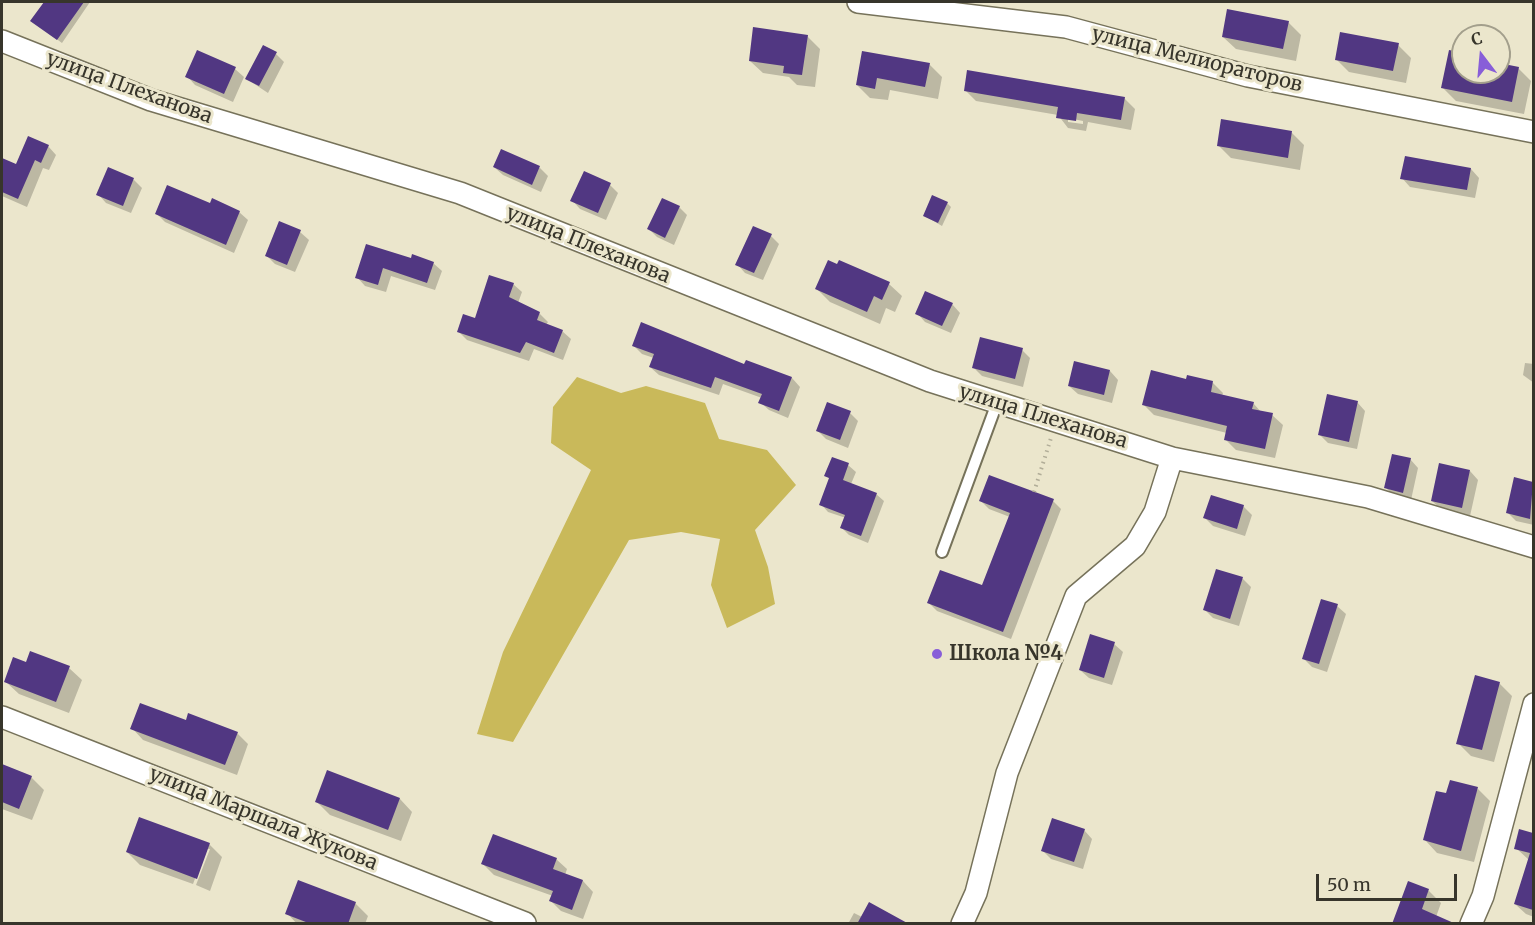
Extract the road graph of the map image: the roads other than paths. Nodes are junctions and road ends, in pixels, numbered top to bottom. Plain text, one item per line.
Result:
1 (858, 2) edge
2 (2, 41) edge
3 (1533, 132) edge
4 (997, 403) junction
5 (1172, 458) junction
6 (1533, 547) edge
7 (942, 552) dead end
8 (1533, 704) edge
9 (2, 717) edge
10 (525, 923) edge
11 (962, 924) edge
12 (1471, 924) edge

1 - 3 street, улица Мелиораторов
2 - 4 street, улица Плеханова
4 - 5 street, улица Плеханова
4 - 7 lane
5 - 6 street, улица Плеханова
5 - 11 street
8 - 12 street
9 - 10 street, улица Маршала Жукова

